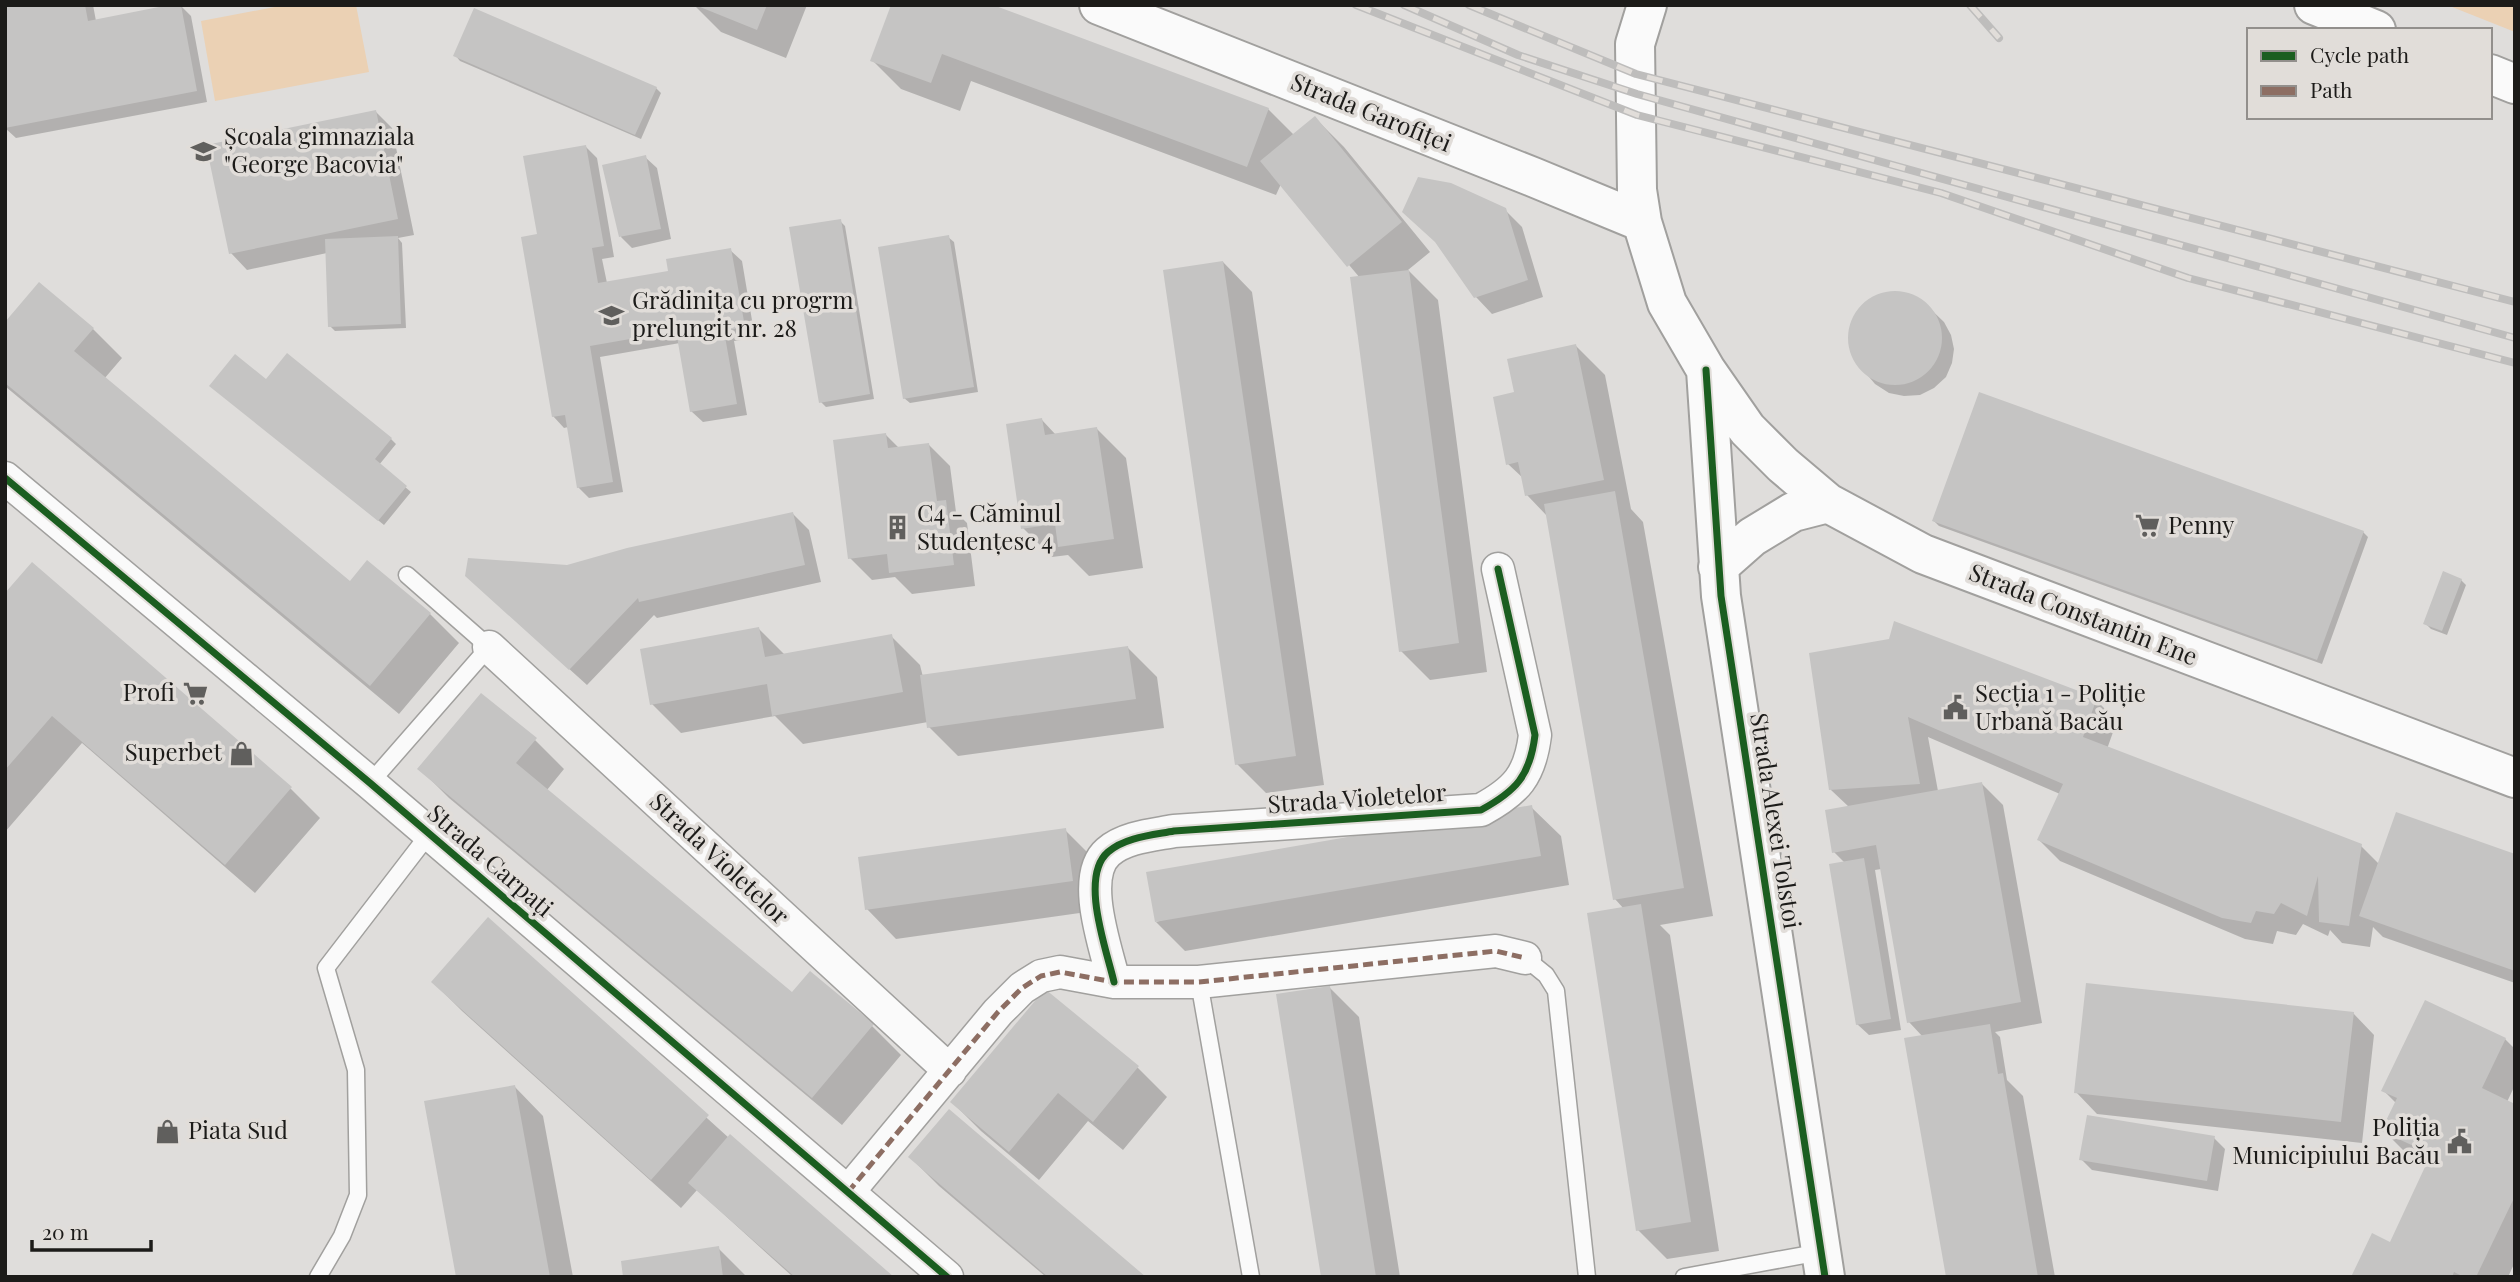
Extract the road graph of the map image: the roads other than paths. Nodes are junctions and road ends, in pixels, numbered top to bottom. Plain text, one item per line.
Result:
1 (1099, 5) edge
2 (1616, 5) edge
3 (1647, 5) edge
4 (2314, 5) edge
5 (2371, 28) edge
6 (1634, 44) junction
7 (2492, 75) edge
8 (2515, 84) edge
9 (1642, 222) junction
10 (1706, 370) junction
11 (11, 494) edge
12 (1828, 503) junction
13 (1718, 567) junction
14 (1498, 569) dead end
15 (407, 575) dead end
16 (489, 647) junction
17 (2515, 778) edge
18 (370, 783) junction
19 (429, 834) junction
20 (1525, 958) joint
21 (1114, 982) junction
22 (1199, 982) junction
23 (950, 1071) junction
24 (848, 1192) junction
25 (1823, 1264) edge
26 (318, 1277) edge
27 (947, 1277) edge
28 (1251, 1277) edge
29 (1587, 1277) edge
30 (1684, 1277) edge

1 - 9 street, Strada Garofiței
2 - 6 street, Strada Alexei Tolstoi
3 - 6 street, Strada Alexei Tolstoi
4 - 5 street
6 - 9 street, Strada Alexei Tolstoi
7 - 8 street
9 - 10 street, Strada Alexei Tolstoi
10 - 12 street, Strada Constantin Ene
10 - 13 street, Strada Alexei Tolstoi
11 - 18 street, Strada Carpați
12 - 13 street
12 - 17 street, Strada Constantin Ene
13 - 25 street, Strada Alexei Tolstoi
14 - 21 street, Strada Violetelor
15 - 16 lane
16 - 18 lane
16 - 23 street, Strada Violetelor
18 - 19 street, Strada Carpați
19 - 24 street, Strada Carpați
19 - 26 lane
20 - 22 street
20 - 29 lane
21 - 22 street
21 - 23 street
22 - 28 lane
23 - 24 street
24 - 27 street, Strada Carpați
25 - 30 lane

